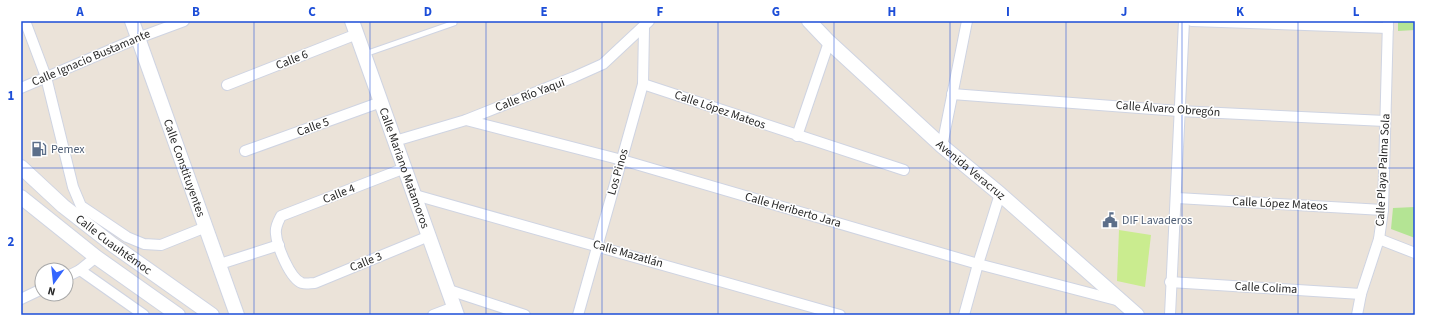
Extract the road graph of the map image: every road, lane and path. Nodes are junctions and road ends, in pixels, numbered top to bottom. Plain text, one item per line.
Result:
1 (25, 21) edge
2 (132, 21) edge
3 (184, 21) edge
4 (808, 21) edge
5 (967, 21) edge
6 (1184, 21) edge
7 (1192, 21) edge
8 (454, 23) dead end
9 (646, 24) edge
10 (1388, 24) edge
11 (354, 28) edge
12 (138, 38) junction
13 (829, 42) junction
14 (364, 54) junction
15 (46, 77) junction
16 (643, 84) junction
17 (227, 85) dead end
18 (21, 88) edge
19 (952, 94) junction
20 (381, 102) junction
21 (1179, 111) junction
22 (466, 120) junction
23 (1385, 121) junction
24 (798, 136) junction
25 (395, 141) junction
26 (942, 146) junction
27 (245, 151) dead end
28 (622, 160) junction
29 (21, 166) edge
30 (405, 168) junction
31 (904, 170) dead end
32 (415, 194) junction
33 (1000, 194) junction
34 (21, 197) edge
35 (1176, 198) junction
36 (1383, 210) junction
37 (206, 227) junction
38 (429, 236) junction
39 (1379, 239) junction
40 (279, 245) junction
41 (597, 245) junction
42 (1415, 253) edge
43 (96, 257) junction
44 (220, 264) junction
45 (978, 264) junction
46 (80, 270) junction
47 (74, 273) edge
48 (1170, 282) junction
49 (449, 290) junction
50 (34, 293) edge
51 (1361, 294) junction
52 (21, 299) edge
53 (1120, 301) junction
54 (126, 303) junction
55 (456, 311) edge
56 (130, 315) edge
57 (144, 315) edge
58 (178, 315) edge
59 (212, 315) edge
60 (236, 315) edge
61 (433, 315) edge
62 (525, 315) edge
63 (578, 315) edge
64 (840, 315) edge
65 (964, 315) edge
66 (1137, 315) edge
67 (1170, 315) edge
68 (1357, 315) edge

1 - 15 street
2 - 12 main road, Calle Constituyentes
3 - 12 street, Calle Ignacio Bustamante
4 - 13 main road, Avenida Veracruz
5 - 19 street
6 - 21 street
7 - 10 street
8 - 14 lane
9 - 16 street, Los Pinos
9 - 22 street, Calle Río Yaqui
10 - 23 street, Calle Playa Palma Sola
11 - 14 main road, Calle Mariano Matamoros
11 - 17 street, Calle 6
12 - 15 street, Calle Ignacio Bustamante
12 - 37 main road, Calle Constituyentes
13 - 24 street
13 - 26 main road, Avenida Veracruz
14 - 20 main road, Calle Mariano Matamoros
15 - 18 street, Calle Ignacio Bustamante
15 - 37 street
16 - 24 street, Calle López Mateos
16 - 28 street, Los Pinos
19 - 21 street, Calle Álvaro Obregón
19 - 26 street
20 - 25 main road, Calle Mariano Matamoros
20 - 27 street, Calle 5
21 - 23 street, Calle Álvaro Obregón
21 - 35 street
22 - 25 street, Calle Río Yaqui
22 - 28 street, Calle Heriberto Jara
23 - 36 street, Calle Playa Palma Sola
24 - 31 street, Calle López Mateos
25 - 30 main road, Calle Mariano Matamoros
26 - 33 main road, Avenida Veracruz
28 - 41 street, Los Pinos
28 - 45 street, Calle Heriberto Jara
29 - 59 main road, Calle Cuauhtémoc
30 - 32 main road, Calle Mariano Matamoros
30 - 40 street, Calle 4
32 - 38 main road, Calle Mariano Matamoros
32 - 41 street, Calle Mazatlán
33 - 45 street
33 - 53 main road, Avenida Veracruz
34 - 43 main road, Calle Cuauhtémoc
35 - 36 street, Calle López Mateos
35 - 48 street
36 - 39 street, Calle Playa Palma Sola
37 - 44 main road, Calle Constituyentes
38 - 40 street, Calle 3
38 - 49 main road, Calle Mariano Matamoros
39 - 42 street
39 - 51 street, Calle Playa Palma Sola
40 - 44 street
41 - 63 street, Los Pinos
41 - 64 street, Calle Mazatlán
43 - 46 street
43 - 58 main road, Calle Cuauhtémoc
44 - 60 main road, Calle Constituyentes
45 - 53 street, Calle Heriberto Jara
45 - 65 street
46 - 47 street
46 - 54 street
48 - 51 street, Calle Colima
48 - 67 street
49 - 55 main road, Calle Mariano Matamoros
49 - 62 street
50 - 52 street
51 - 68 street, Calle Playa Palma Sola
53 - 66 main road, Avenida Veracruz
54 - 56 street
54 - 57 street
55 - 61 street

